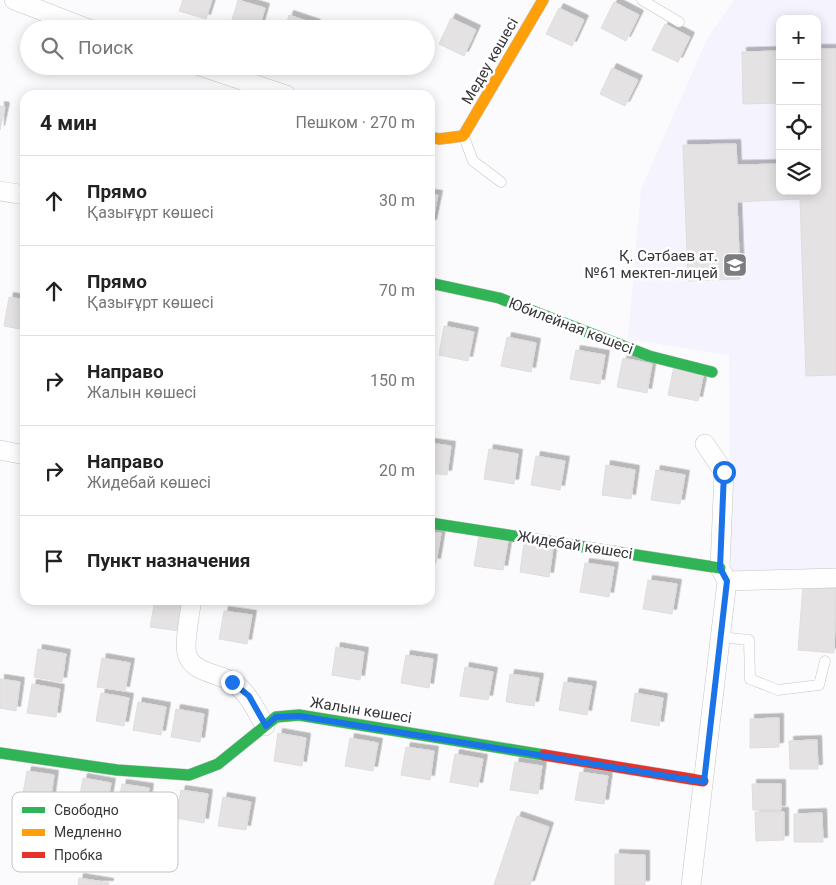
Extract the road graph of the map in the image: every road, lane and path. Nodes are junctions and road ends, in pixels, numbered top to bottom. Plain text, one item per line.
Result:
1 (14, 0) edge
2 (543, 0) edge
3 (642, 0) edge
4 (66, 20) edge
5 (679, 22) dead end
6 (227, 75) edge
7 (271, 90) edge
8 (463, 136) junction
9 (435, 138) edge
10 (501, 182) dead end
11 (0, 191) edge
12 (20, 194) edge
13 (435, 284) edge
14 (712, 372) dead end
15 (705, 444) dead end
16 (0, 450) edge
17 (20, 453) edge
18 (435, 524) edge
19 (723, 574) junction
20 (836, 578) edge
21 (191, 605) edge
22 (720, 637) junction
23 (824, 661) dead end
24 (266, 726) junction
25 (0, 753) edge
26 (704, 782) junction
27 (691, 885) edge

1 - 4 street
2 - 8 street, Медеу көшесі
3 - 5 lane
6 - 7 street
8 - 9 street
8 - 10 lane
11 - 12 street
13 - 14 street, Юбилейная көшесі
15 - 19 street
16 - 17 street
18 - 19 street, Жидебай көшесі
19 - 20 street
19 - 22 street
21 - 24 street
22 - 23 lane
22 - 26 street
24 - 25 street, Жалын көшесі
24 - 26 street, Жалын көшесі
26 - 27 street

